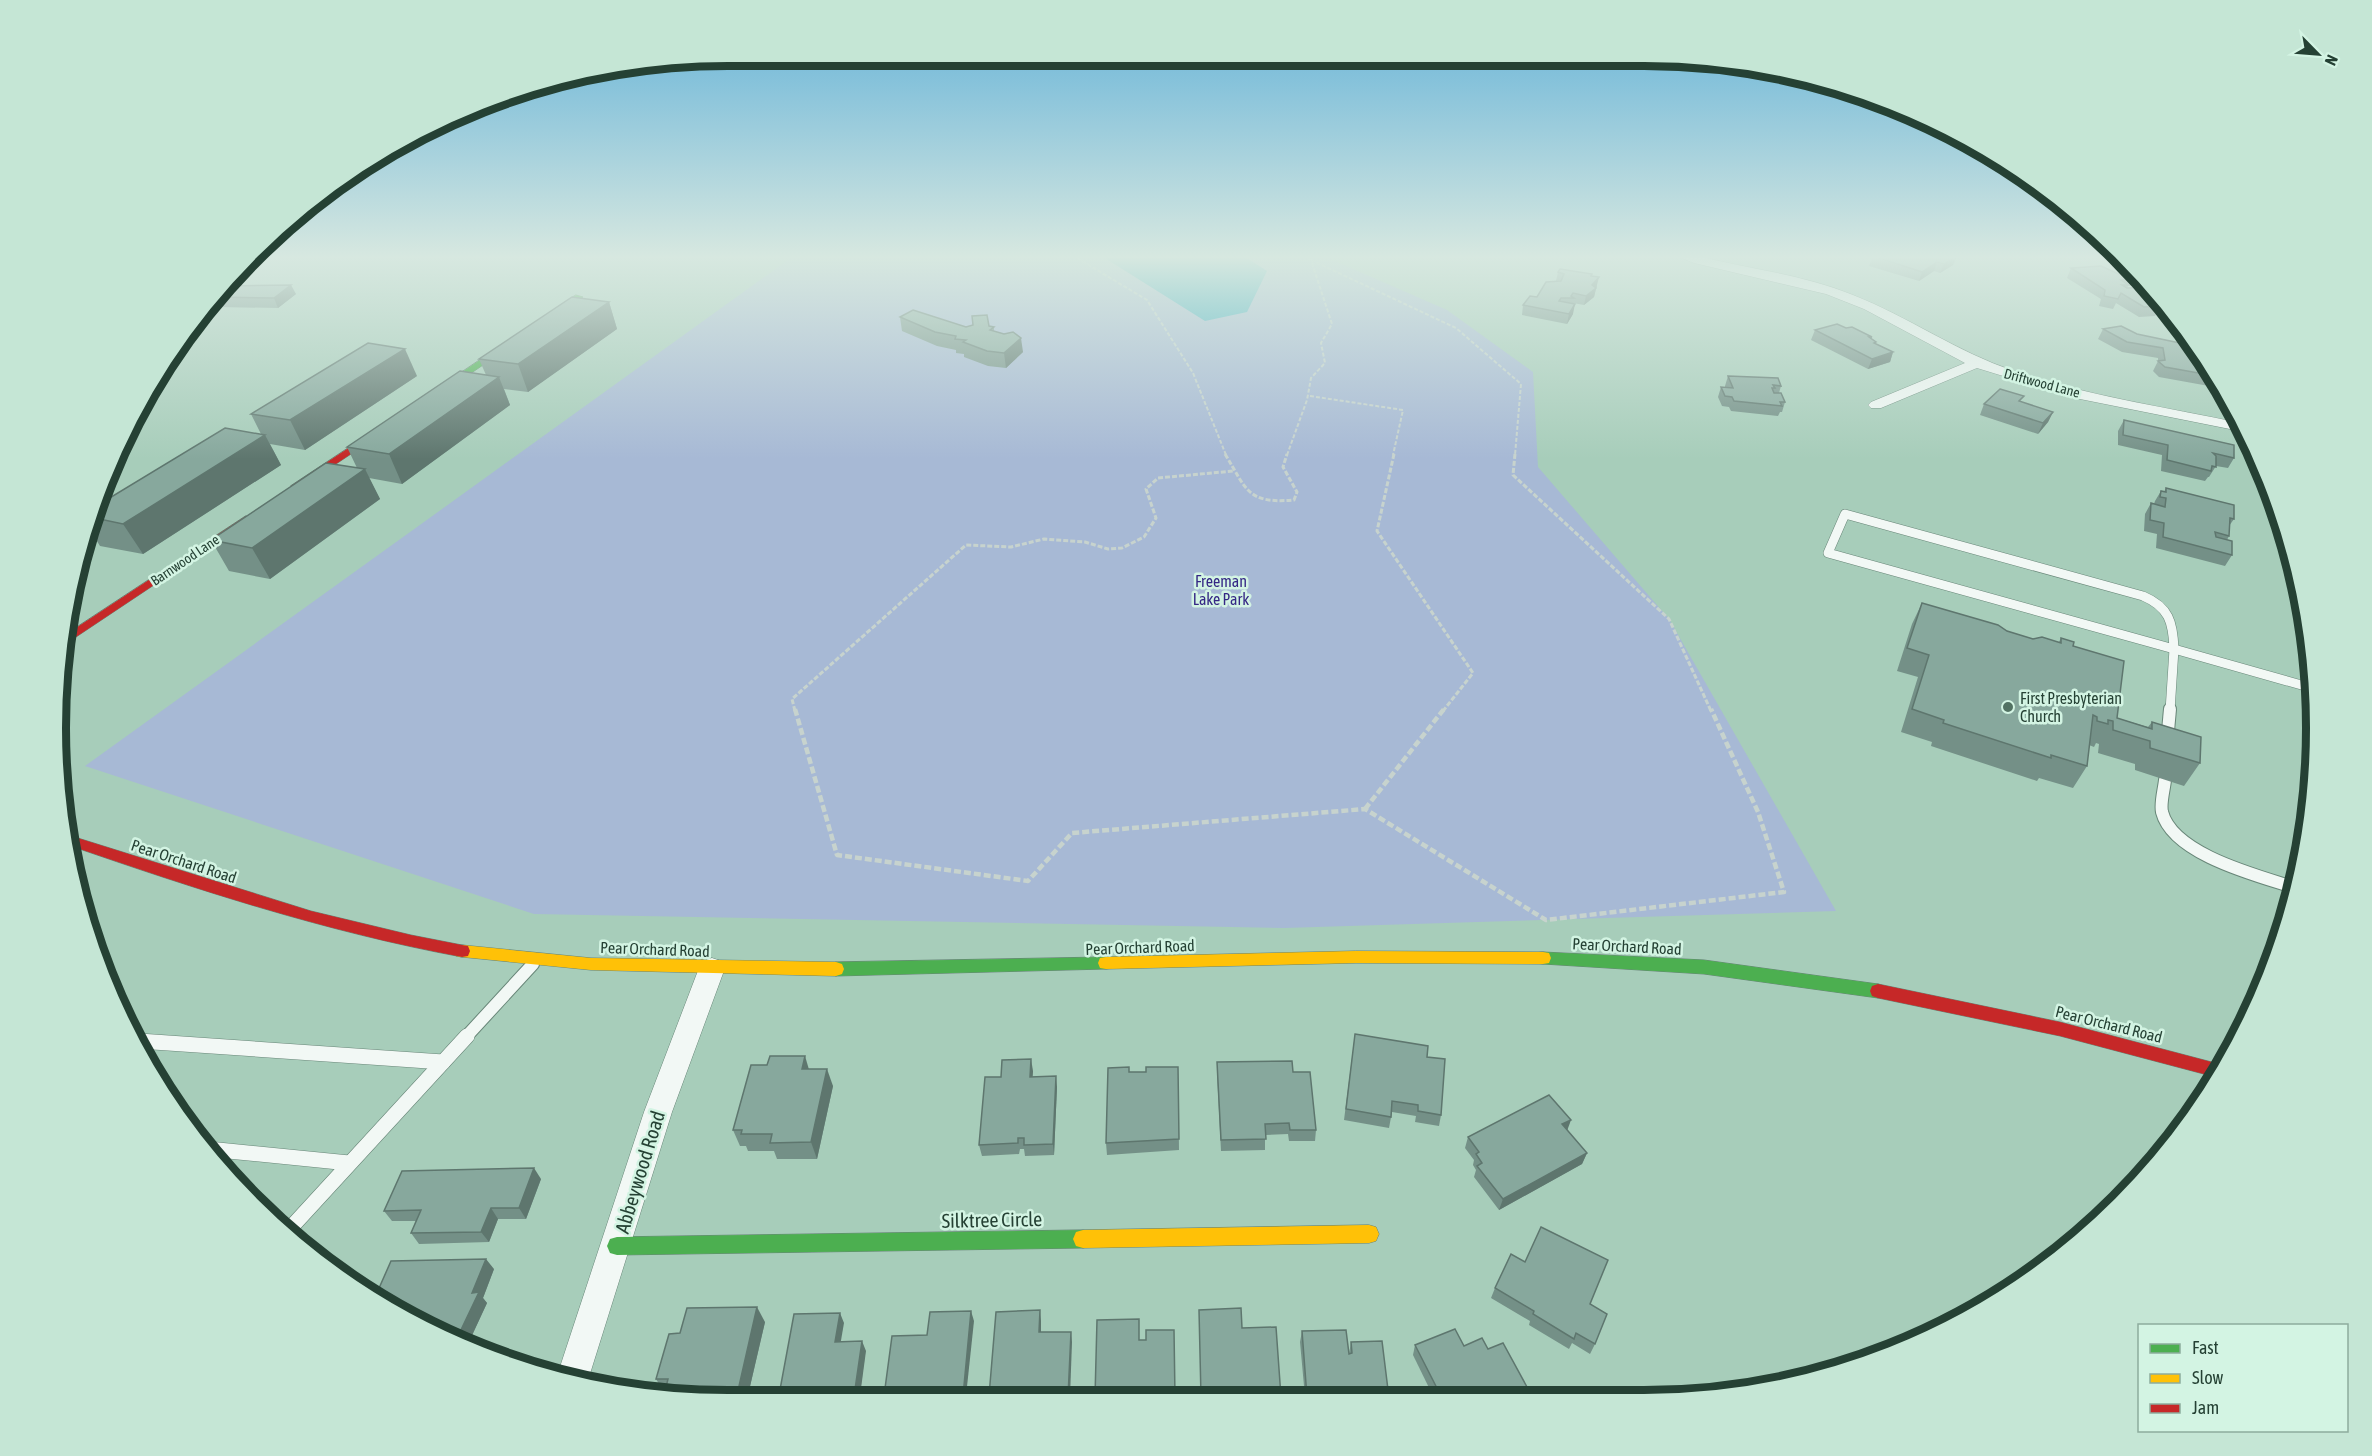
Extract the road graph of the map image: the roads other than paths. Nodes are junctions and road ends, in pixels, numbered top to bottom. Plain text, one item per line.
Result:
1 (540, 323) edge
2 (1899, 323) edge
3 (1976, 363) junction
4 (420, 404) edge
5 (1876, 405) dead end
6 (400, 417) edge
7 (2233, 426) edge
8 (280, 496) edge
9 (260, 510) edge
10 (73, 635) edge
11 (2173, 650) junction
12 (2305, 686) edge
13 (2167, 754) edge
14 (2165, 780) edge
15 (77, 842) edge
16 (2286, 885) edge
17 (537, 959) junction
18 (712, 968) junction
19 (145, 1041) edge
20 (443, 1062) junction
21 (2211, 1069) edge
22 (219, 1150) edge
23 (349, 1163) junction
24 (292, 1226) edge
25 (1369, 1234) dead end
26 (617, 1246) junction
27 (575, 1371) edge

1 - 4 street
2 - 3 street, Driftwood Lane
3 - 5 street
3 - 7 street, Driftwood Lane
6 - 8 street
9 - 10 street, Barnwood Lane
11 - 11 lane
11 - 12 lane
11 - 13 lane
14 - 16 lane
15 - 17 street, Pear Orchard Road
17 - 18 street, Pear Orchard Road
17 - 20 lane
18 - 21 street, Pear Orchard Road
18 - 26 street, Abbeywood Road
19 - 20 lane
20 - 23 lane
22 - 23 lane
23 - 24 lane
25 - 26 street, Silktree Circle
26 - 27 street, Abbeywood Road

